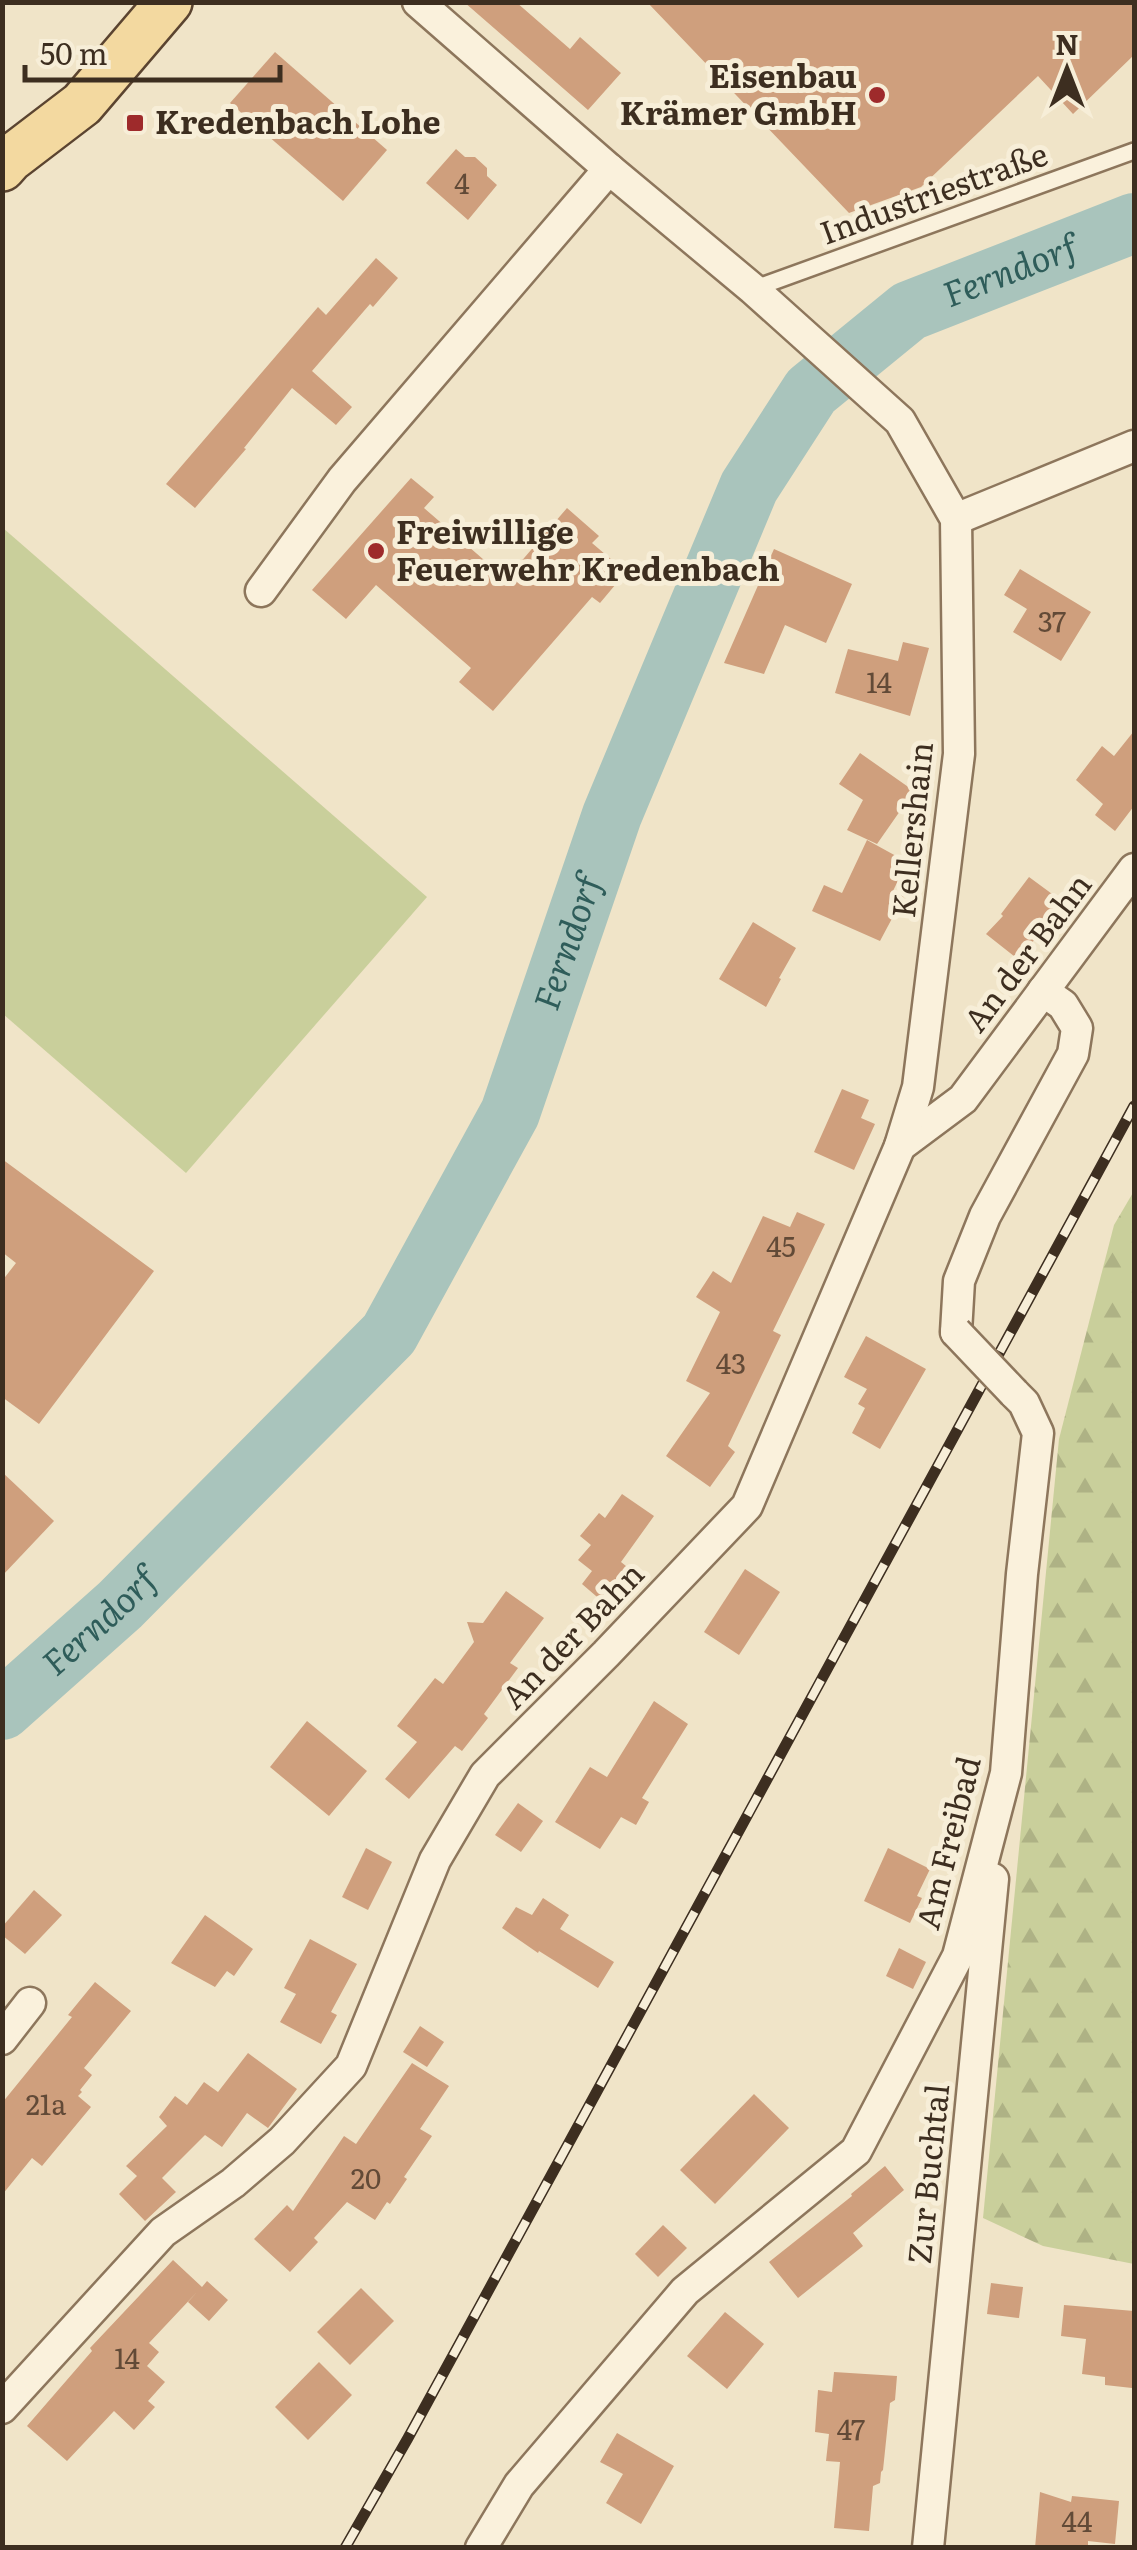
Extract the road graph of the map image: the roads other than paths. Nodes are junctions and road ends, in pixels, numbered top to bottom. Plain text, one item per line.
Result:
1 (169, 2) edge
2 (418, 2) edge
3 (1134, 151) edge
4 (2, 168) edge
5 (609, 169) junction
6 (753, 289) junction
7 (1134, 446) edge
8 (956, 519) junction
9 (261, 590) dead end
10 (1134, 870) edge
11 (1042, 991) junction
12 (900, 1146) junction
13 (998, 1807) junction
14 (30, 2003) dead end
15 (2, 2039) edge
16 (2, 2408) edge
17 (480, 2548) edge
18 (928, 2548) edge

1 - 4 main road
2 - 5 street, Kellershain
3 - 6 lane, Industriestraße
5 - 6 street, Kellershain
5 - 9 street
6 - 8 street, Kellershain
7 - 8 street
8 - 12 street, Kellershain
10 - 11 street, An der Bahn
11 - 12 street, An der Bahn
11 - 13 street, Am Freibad, bridge
12 - 16 street, An der Bahn
13 - 17 street, Am Freibad
13 - 18 street, Zur Buchtal
14 - 15 street

